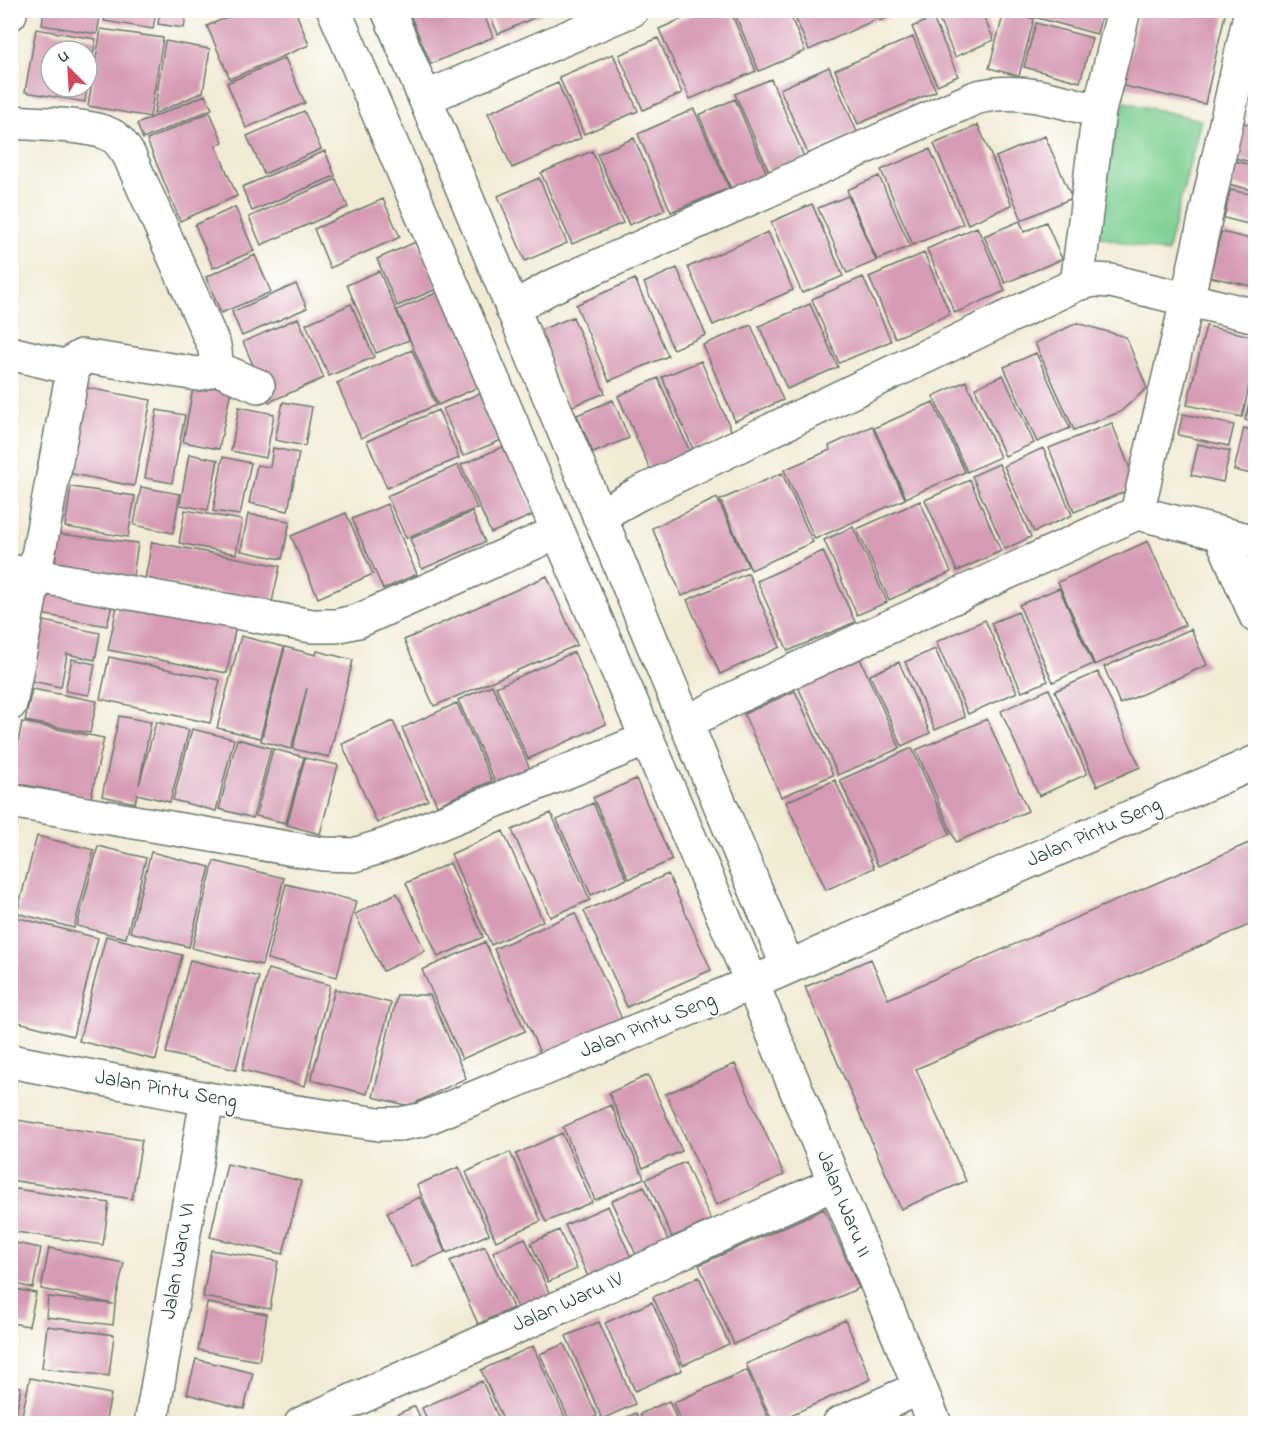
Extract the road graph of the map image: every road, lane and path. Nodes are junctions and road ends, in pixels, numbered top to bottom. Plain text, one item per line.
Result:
1 (334, 10) edge
2 (388, 10) edge
3 (632, 10) edge
4 (1124, 10) edge
5 (1251, 10) edge
6 (425, 98) junction
7 (1099, 111) junction
8 (1242, 112) edge
9 (10, 122) edge
10 (1077, 284) junction
11 (1187, 301) junction
12 (512, 309) junction
13 (1256, 316) edge
14 (10, 352) edge
15 (214, 367) junction
16 (72, 368) junction
17 (258, 386) dead end
18 (1137, 513) junction
19 (599, 516) junction
20 (558, 532) junction
21 (1220, 533) junction
22 (1256, 542) edge
23 (22, 573) edge
24 (1256, 616) edge
25 (10, 704) edge
26 (686, 723) junction
27 (647, 739) junction
28 (1256, 762) edge
29 (10, 801) edge
30 (788, 967) junction
31 (752, 983) junction
32 (10, 1060) edge
33 (207, 1099) junction
34 (835, 1183) junction
35 (920, 1388) junction
36 (151, 1424) edge
37 (301, 1424) edge
38 (839, 1424) edge
39 (935, 1424) edge

1 - 20 street, Jalan Waru II
2 - 6 street
3 - 6 street
4 - 7 street
5 - 8 street
6 - 12 street
7 - 10 street
7 - 12 street
8 - 11 street
9 - 15 street
10 - 11 street
10 - 19 street
11 - 13 street
11 - 18 street
12 - 19 street
14 - 16 street
15 - 16 street
15 - 17 street
16 - 23 street
18 - 21 street
18 - 26 street
19 - 26 street
20 - 23 street
20 - 27 street, Jalan Waru II
21 - 22 street
21 - 24 street
23 - 25 street
26 - 30 street
27 - 29 street
27 - 31 street, Jalan Waru II
28 - 30 street, Jalan Pintu Seng
30 - 31 street, Jalan Pintu Seng
31 - 33 street, Jalan Pintu Seng
31 - 34 street, Jalan Waru II
32 - 33 street, Jalan Pintu Seng
33 - 36 street, Jalan Waru VI
34 - 35 street, Jalan Waru II
34 - 37 street, Jalan Waru IV
35 - 38 street
35 - 39 street, Jalan Waru II

